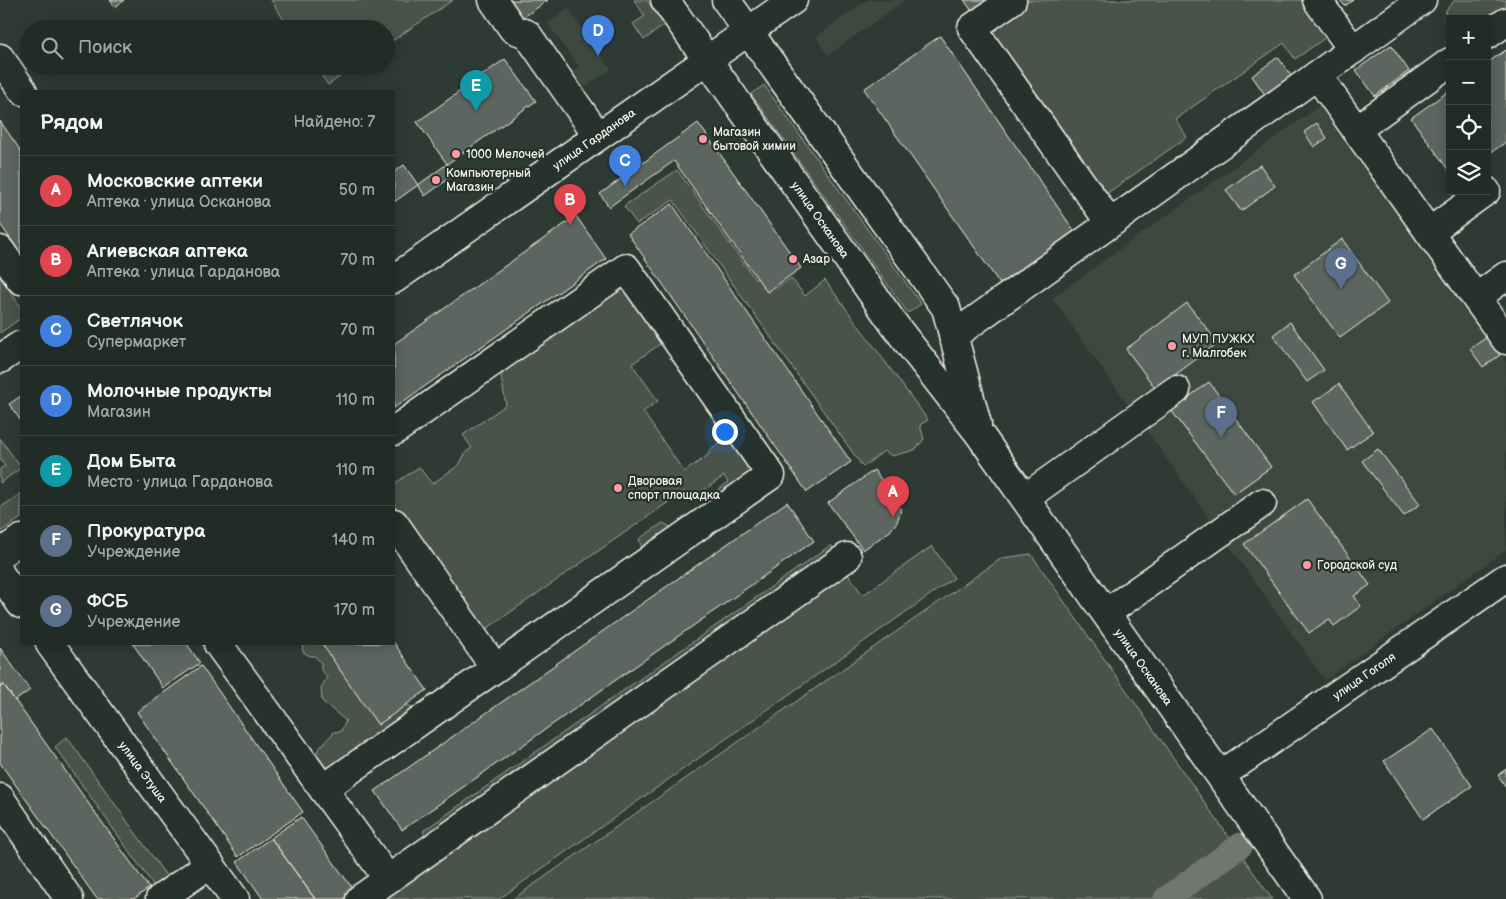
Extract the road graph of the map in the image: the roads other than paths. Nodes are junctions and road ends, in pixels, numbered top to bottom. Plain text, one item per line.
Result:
1 (493, 0) edge
2 (665, 0) edge
3 (726, 0) edge
4 (793, 0) edge
5 (1012, 0) edge
6 (1317, 0) edge
7 (1422, 0) edge
8 (1506, 22) edge
9 (748, 31) junction
10 (1491, 32) edge
11 (1353, 50) junction
12 (0, 58) edge
13 (708, 60) junction
14 (1446, 65) edge
15 (1317, 76) junction
16 (22, 90) edge
17 (1356, 130) junction
18 (598, 136) junction
19 (1506, 177) edge
20 (1491, 188) edge
21 (1481, 195) edge
22 (1110, 223) junction
23 (1429, 232) junction
24 (0, 250) edge
25 (1506, 276) edge
26 (395, 278) edge
27 (20, 279) edge
28 (1476, 298) junction
29 (953, 336) junction
30 (1506, 340) edge
31 (20, 346) edge
32 (0, 359) edge
33 (1176, 390) dead end
34 (395, 430) edge
35 (980, 435) junction
36 (1025, 498) junction
37 (1262, 504) dead end
38 (395, 524) edge
39 (20, 540) edge
40 (0, 554) edge
41 (847, 557) dead end
42 (0, 574) edge
43 (1506, 578) edge
44 (20, 603) edge
45 (1106, 613) junction
46 (51, 645) edge
47 (219, 645) edge
48 (495, 668) junction
49 (1221, 775) junction
50 (323, 789) junction
51 (0, 798) edge
52 (210, 864) junction
53 (388, 879) junction
54 (69, 899) edge
55 (160, 899) edge
56 (236, 899) edge
57 (360, 899) edge
58 (1307, 899) edge

1 - 18 street
2 - 13 street, улица Осканова
3 - 9 street, улица Осканова
4 - 9 street, улица Гарданова
5 - 22 street
6 - 11 street
7 - 11 street
8 - 10 street
9 - 13 street, улица Гарданова
9 - 29 street, улица Осканова
11 - 15 street
12 - 16 street
13 - 18 street, улица Гарданова
13 - 35 street, улица Осканова
14 - 17 street
15 - 17 street
15 - 22 street
17 - 23 street
18 - 26 street, улица Гарданова
19 - 20 street
21 - 23 street
22 - 29 street
23 - 28 street
24 - 27 street
25 - 28 street
28 - 30 street
29 - 35 street, улица Осканова
31 - 32 street
33 - 36 street
34 - 48 street
35 - 36 street, улица Осканова
36 - 45 street, улица Осканова
37 - 45 street
38 - 48 street
39 - 40 street
41 - 53 street
42 - 44 street
43 - 49 street, улица Гоголя
45 - 49 street, улица Осканова
46 - 52 street, улица Этуша
47 - 50 street
48 - 50 street
49 - 58 street, улица Осканова
50 - 53 street
51 - 54 street
52 - 55 street
52 - 56 street, улица Этуша
53 - 57 street

